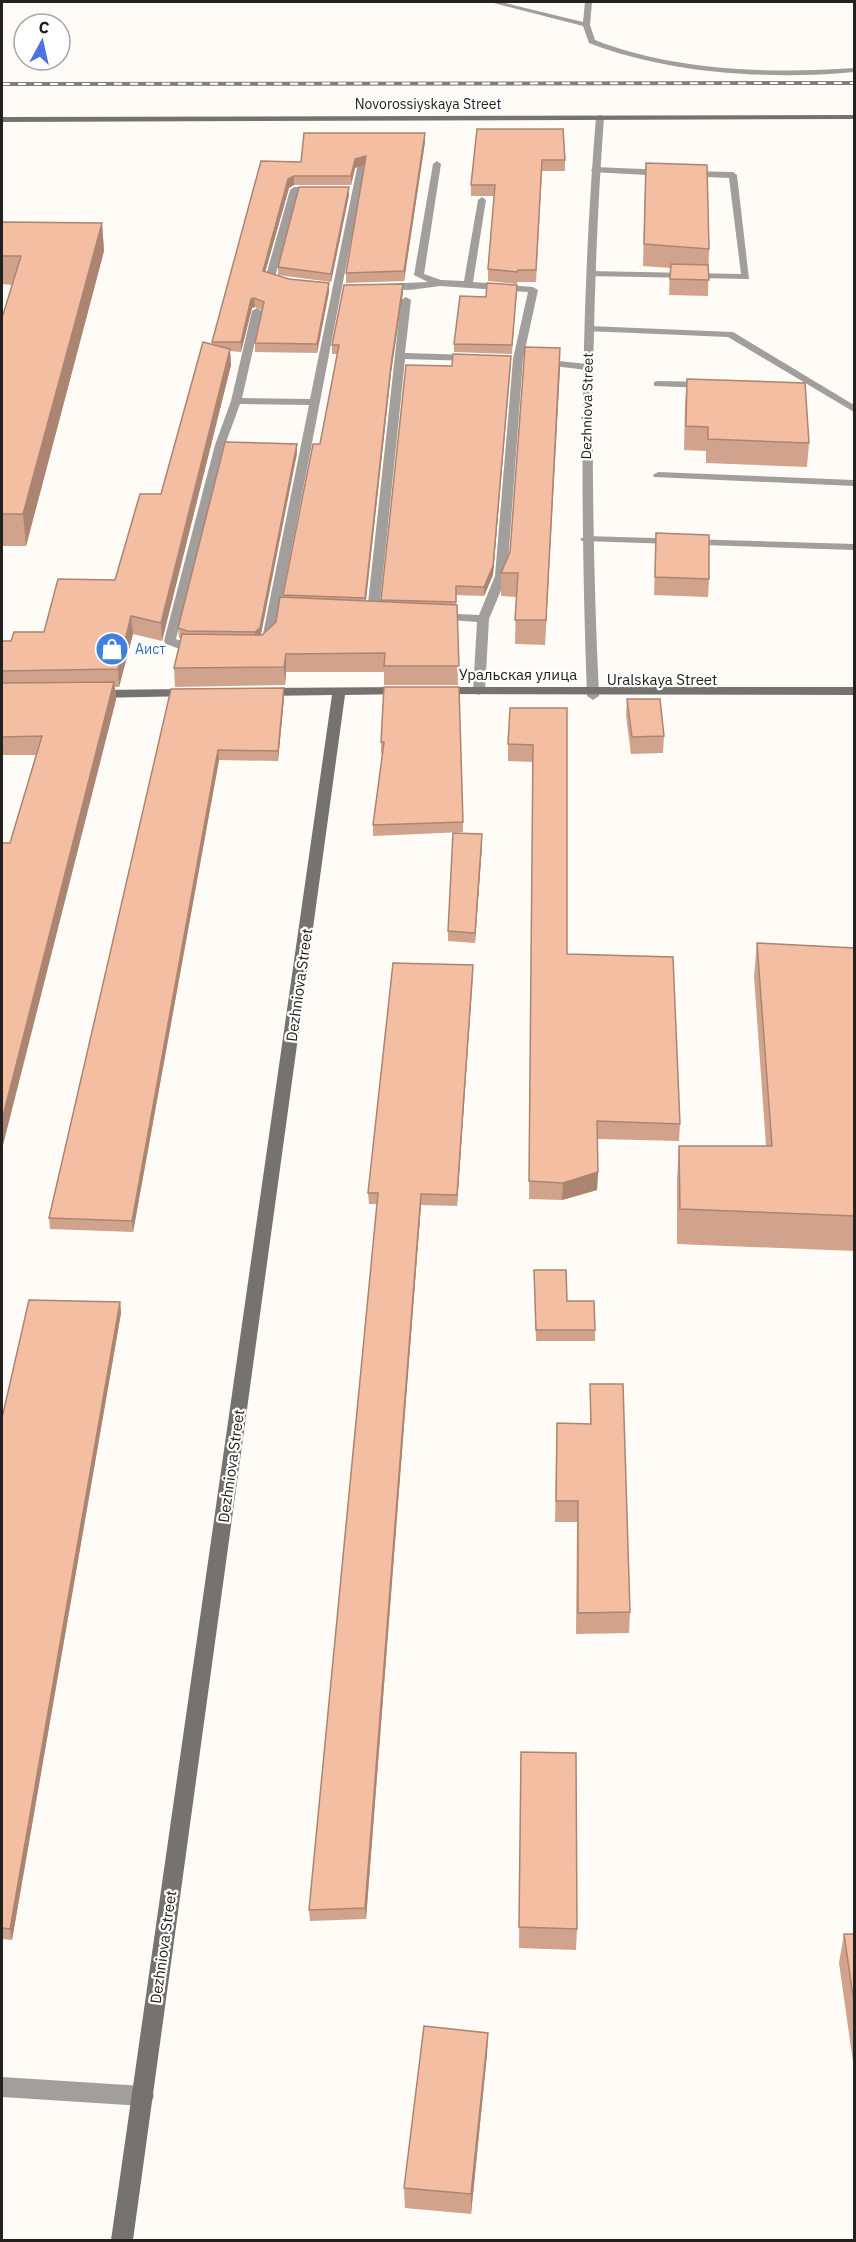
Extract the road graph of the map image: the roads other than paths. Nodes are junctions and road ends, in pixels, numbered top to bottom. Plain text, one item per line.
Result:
1 (494, 2) edge
2 (589, 2) edge
3 (586, 25) junction
4 (855, 70) edge
5 (600, 117) junction
6 (855, 117) edge
7 (2, 120) edge
8 (437, 164) dead end
9 (360, 168) edge
10 (595, 170) junction
11 (325, 190) edge
12 (482, 200) edge
13 (590, 274) junction
14 (440, 283) junction
15 (293, 284) edge
16 (468, 284) junction
17 (332, 286) junction
18 (350, 286) edge
19 (374, 286) edge
20 (406, 300) dead end
21 (257, 311) edge
22 (589, 329) junction
23 (400, 356) junction
24 (483, 358) edge
25 (507, 359) edge
26 (518, 359) junction
27 (587, 367) junction
28 (807, 381) junction
29 (658, 384) dead end
30 (786, 384) edge
31 (717, 385) edge
32 (236, 401) junction
33 (315, 402) junction
34 (855, 409) edge
35 (658, 475) dead end
36 (855, 483) edge
37 (586, 538) junction
38 (855, 547) edge
39 (373, 612) edge
40 (428, 615) edge
41 (483, 619) junction
42 (207, 647) edge
43 (249, 648) edge
44 (479, 691) junction
45 (855, 691) edge
46 (426, 693) junction
47 (593, 693) junction
48 (674, 693) junction
49 (339, 694) junction
50 (201, 695) edge
51 (253, 695) edge
52 (83, 696) edge
53 (855, 696) edge
54 (2, 2087) edge
55 (143, 2096) junction
56 (122, 2241) edge

1 - 3 street
2 - 3 street
3 - 4 street
5 - 6 street, Novorossiyskaya Street
5 - 7 street, Novorossiyskaya Street
5 - 10 street, Dezhniova Street
8 - 14 street
9 - 17 street
10 - 13 street, Dezhniova Street
10 - 13 street
11 - 15 street
12 - 16 street
13 - 22 street, Dezhniova Street
14 - 16 street
14 - 19 street
16 - 26 street
17 - 18 street
17 - 33 street
20 - 23 street
21 - 32 street
22 - 27 street, Dezhniova Street
22 - 28 street
23 - 24 street
23 - 39 street
25 - 26 street
26 - 27 street
26 - 41 street
27 - 37 street, Dezhniova Street
28 - 30 street
28 - 34 street
29 - 31 street
32 - 33 street
32 - 42 street
33 - 43 street
35 - 36 street
37 - 38 street
37 - 47 street, Dezhniova Street
40 - 41 street
41 - 44 street
44 - 46 street, Уральская улица
44 - 47 street, Уральская улица
45 - 48 street
46 - 47 street, Uralskaya Street
46 - 49 street, Uralskaya Street
47 - 48 street, Uralskaya Street
48 - 53 street, Uralskaya Street
49 - 51 street, Uralskaya Street
49 - 55 street, Dezhniova Street
50 - 52 street
54 - 55 street
55 - 56 street, Dezhniova Street

